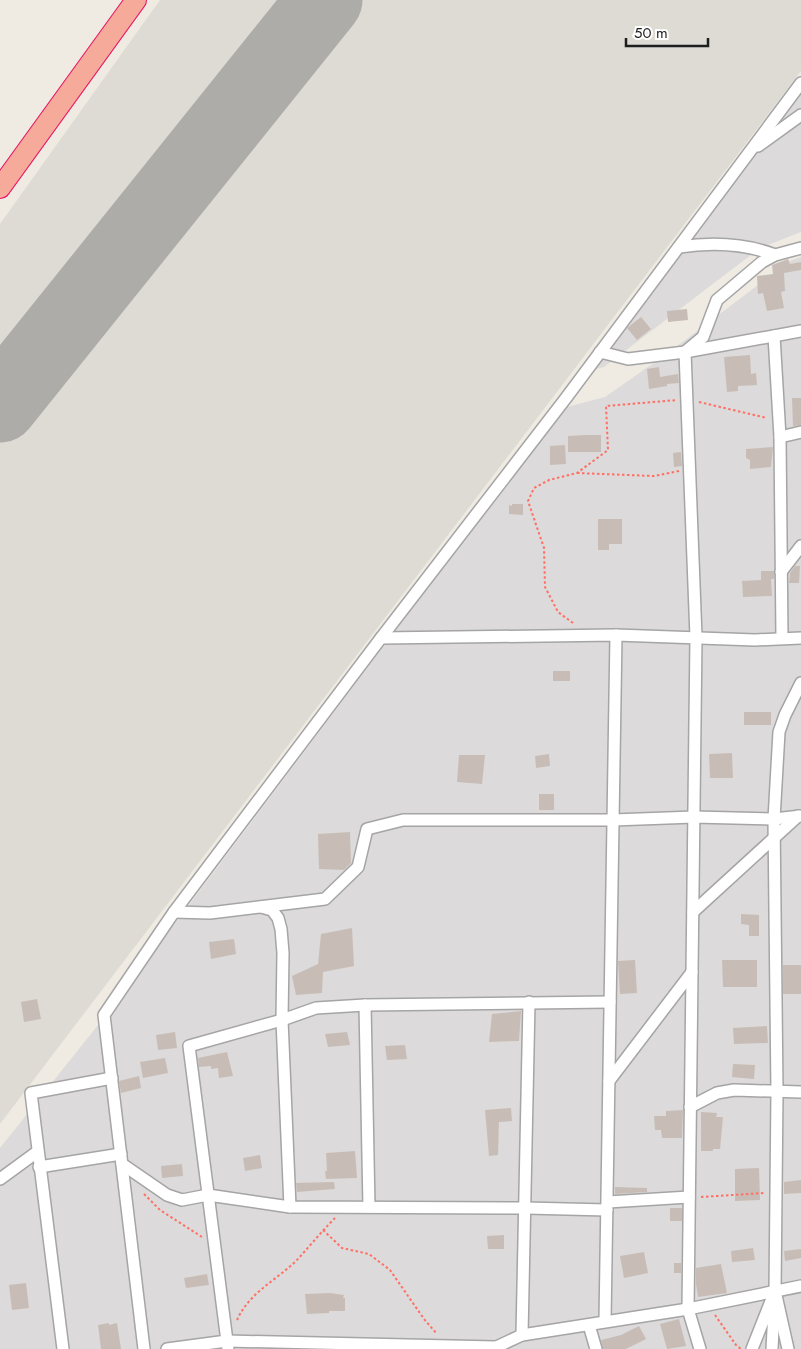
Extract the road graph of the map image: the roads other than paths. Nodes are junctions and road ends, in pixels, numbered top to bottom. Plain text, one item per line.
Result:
1 (136, 0) edge
2 (801, 83) edge
3 (801, 115) edge
4 (747, 155) junction
5 (0, 188) edge
6 (679, 247) junction
7 (801, 248) edge
8 (775, 255) junction
9 (801, 331) edge
10 (774, 336) junction
11 (600, 352) junction
12 (685, 352) junction
13 (801, 432) edge
14 (780, 437) junction
15 (801, 546) edge
16 (781, 572) junction
17 (616, 635) junction
18 (696, 637) junction
19 (381, 638) junction
20 (782, 638) junction
21 (801, 638) edge
22 (801, 683) edge
23 (800, 815) edge
24 (694, 816) junction
25 (774, 819) junction
26 (613, 820) junction
27 (774, 837) junction
28 (174, 912) junction
29 (693, 912) junction
30 (210, 913) junction
31 (692, 972) junction
32 (529, 1002) junction
33 (610, 1002) junction
34 (365, 1005) junction
35 (282, 1020) junction
36 (112, 1078) junction
37 (609, 1081) junction
38 (778, 1092) junction
39 (801, 1092) edge
40 (690, 1107) junction
41 (37, 1152) junction
42 (122, 1159) junction
43 (39, 1167) junction
44 (0, 1179) edge
45 (208, 1195) junction
46 (689, 1197) junction
47 (607, 1206) junction
48 (290, 1207) junction
49 (369, 1207) junction
50 (526, 1208) junction
51 (801, 1286) edge
52 (775, 1291) junction
53 (688, 1309) junction
54 (605, 1321) junction
55 (589, 1325) junction
56 (522, 1335) junction
57 (228, 1345) edge
58 (495, 1348) edge
59 (63, 1349) edge
60 (144, 1349) edge
61 (167, 1349) edge
62 (596, 1349) edge
63 (700, 1349) edge
64 (752, 1349) edge
65 (772, 1349) edge
66 (788, 1349) edge

1 - 5 highway
2 - 4 street
3 - 4 street
4 - 6 street
6 - 8 street
6 - 11 street
7 - 8 street
8 - 12 street
9 - 10 street
10 - 12 street
10 - 14 street
11 - 12 street
11 - 19 street
12 - 18 street
13 - 14 street
14 - 16 street
15 - 16 street
16 - 20 street
17 - 18 street
17 - 19 street
17 - 26 street
18 - 20 street
18 - 24 street
19 - 28 street
20 - 21 street
22 - 25 street
23 - 25 street
23 - 27 street
24 - 25 street
24 - 26 street
24 - 29 street
25 - 27 street
26 - 30 street
26 - 33 street
27 - 29 street
27 - 38 street
28 - 30 street
28 - 36 street
29 - 31 street
30 - 35 street
31 - 37 street
31 - 40 street
32 - 33 street
32 - 34 street
32 - 50 street
33 - 37 street
34 - 35 street
34 - 49 street
35 - 45 street
35 - 48 street
36 - 41 street
36 - 42 street
37 - 47 street
38 - 39 street
38 - 40 street
38 - 52 street
40 - 46 street
41 - 43 street
41 - 44 street
42 - 43 street
42 - 45 street
42 - 60 street
43 - 59 street
45 - 48 street
45 - 57 street
46 - 47 street
46 - 53 street
47 - 50 street
47 - 54 street
48 - 49 street
49 - 50 street
50 - 56 street
51 - 52 street
52 - 53 street
52 - 64 street
52 - 65 street
52 - 66 street
53 - 54 street
53 - 63 street
54 - 55 street
55 - 56 street
55 - 62 street
56 - 58 street
57 - 58 street
57 - 61 street

